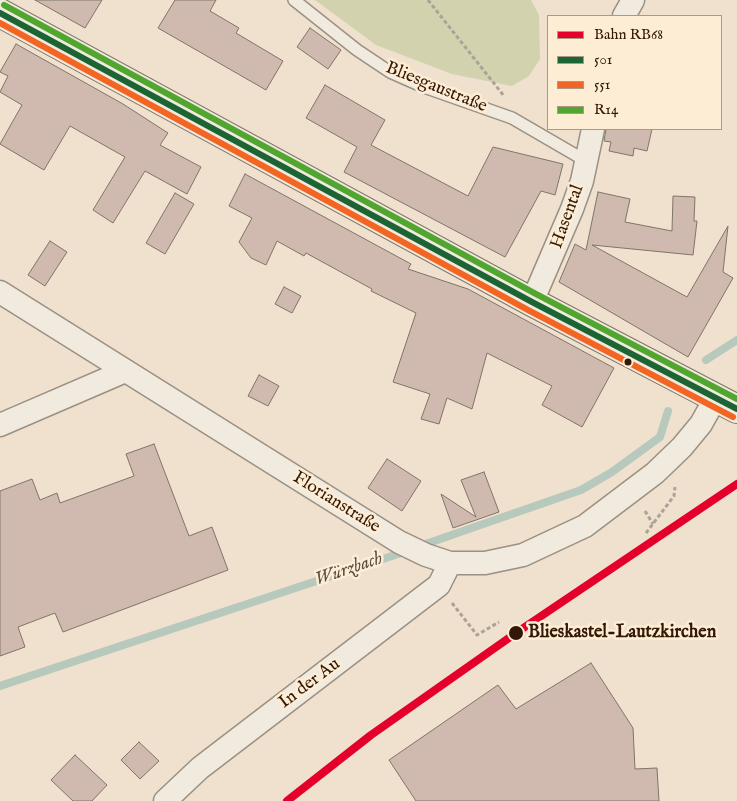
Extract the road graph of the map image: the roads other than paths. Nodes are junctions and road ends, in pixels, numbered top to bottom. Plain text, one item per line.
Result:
1 (294, 0) edge
2 (633, 0) edge
3 (0, 13) edge
4 (625, 15) edge
5 (592, 130) edge
6 (586, 161) junction
7 (0, 292) edge
8 (532, 302) junction
9 (123, 372) junction
10 (726, 403) edge
11 (0, 425) edge
12 (450, 563) junction
13 (165, 801) edge

1 - 6 lane, Bliesgaustraße
2 - 4 street
3 - 8 main road
5 - 6 street, Hasental
6 - 8 street, Hasental
7 - 9 street, Florianstraße
8 - 10 main road
9 - 11 street
9 - 12 street, Florianstraße
10 - 12 street, Florianstraße
12 - 13 street, In der Au

